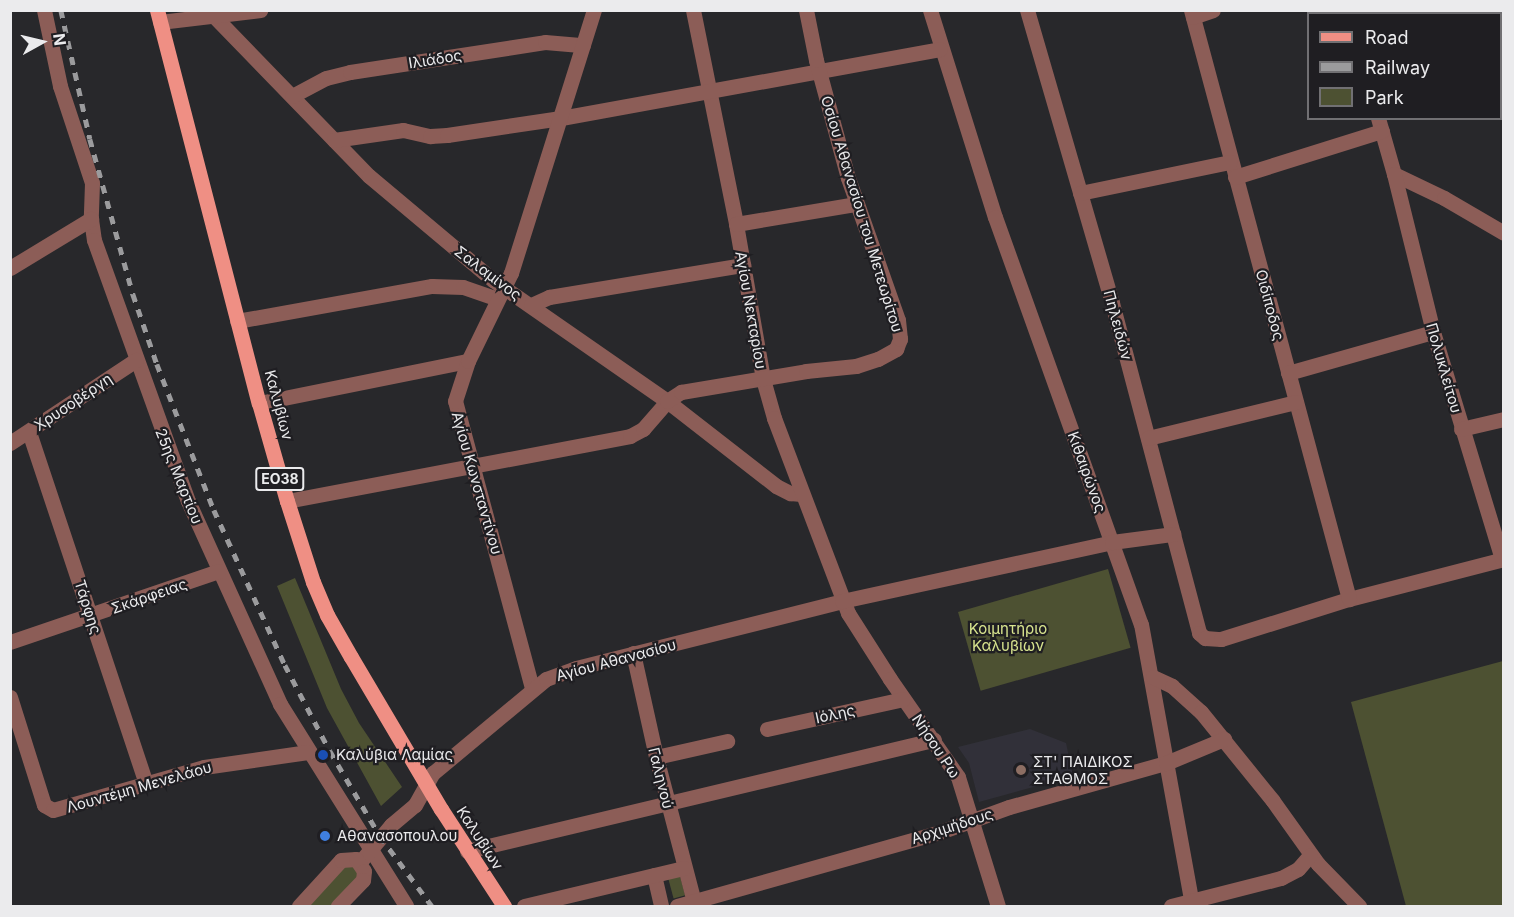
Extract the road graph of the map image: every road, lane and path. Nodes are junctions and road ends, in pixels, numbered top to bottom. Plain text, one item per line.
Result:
1 (44, 10) edge
2 (260, 10) edge
3 (594, 10) edge
4 (693, 10) edge
5 (806, 10) edge
6 (930, 10) edge
7 (1027, 10) edge
8 (1213, 10) edge
9 (210, 13) edge
10 (1192, 14) edge
11 (159, 16) edge
12 (583, 45) junction
13 (940, 49) junction
14 (818, 70) junction
15 (708, 91) junction
16 (292, 96) junction
17 (561, 118) junction
18 (1380, 125) edge
19 (334, 140) junction
20 (1230, 162) junction
21 (1394, 174) junction
22 (1235, 177) junction
23 (1080, 193) junction
24 (856, 204) junction
25 (91, 219) junction
26 (736, 224) junction
27 (1503, 233) edge
28 (743, 265) junction
29 (10, 268) edge
30 (500, 293) junction
31 (531, 305) junction
32 (237, 321) junction
33 (1433, 332) junction
34 (136, 360) junction
35 (468, 361) junction
36 (1288, 373) junction
37 (763, 379) junction
38 (667, 401) junction
39 (1296, 402) junction
40 (259, 403) junction
41 (1503, 419) edge
42 (1461, 429) junction
43 (29, 432) junction
44 (1148, 438) junction
45 (10, 443) edge
46 (472, 466) junction
47 (801, 494) junction
48 (286, 501) junction
49 (1173, 534) junction
50 (1112, 542) junction
51 (1503, 559) edge
52 (218, 571) junction
53 (1349, 599) junction
54 (842, 601) junction
55 (91, 615) junction
56 (10, 642) edge
57 (633, 653) junction
58 (1153, 677) junction
59 (532, 688) junction
60 (10, 697) edge
61 (903, 699) junction
62 (768, 729) dead end
63 (1224, 739) junction
64 (934, 740) junction
65 (727, 741) dead end
66 (308, 752) junction
67 (656, 757) junction
68 (1166, 763) junction
69 (146, 783) junction
70 (425, 784) junction
71 (667, 804) junction
72 (971, 820) junction
73 (369, 849) junction
74 (467, 851) junction
75 (1310, 855) junction
76 (360, 862) junction
77 (684, 868) junction
78 (654, 875) junction
79 (694, 902) junction
80 (1191, 904) edge
81 (299, 906) edge
82 (338, 906) edge
83 (406, 906) edge
84 (504, 906) edge
85 (524, 906) edge
86 (661, 906) edge
87 (677, 906) edge
88 (998, 906) edge
89 (1171, 906) edge
90 (1359, 906) edge

1 - 25 street, 25ης Μαρτίου
2 - 9 street
3 - 12 street, Αγίου Κωνσταντίνου
4 - 15 street, Αγίου Νεκταρίου
5 - 14 street, Οσίου Αθανασίου του Μετεωρίτου
6 - 13 street, Κιθαιρώνος
7 - 23 street, Πηλειδών
8 - 10 street
9 - 11 street
9 - 16 street, Σαλαμίνος
10 - 20 street, Οιδίποδος
11 - 32 main road, Καλυβίων / ΕΟ38
12 - 16 street, Ιλιάδος
12 - 17 street, Αγίου Κωνσταντίνου
13 - 14 street
13 - 50 street, Κιθαιρώνος
14 - 15 street
14 - 24 street, Οσίου Αθανασίου του Μετεωρίτου
15 - 17 street
15 - 26 street, Αγίου Νεκταρίου
16 - 19 street, Σαλαμίνος
17 - 19 street
17 - 30 street, Αγίου Κωνσταντίνου
18 - 21 street
18 - 22 street
19 - 30 street, Σαλαμίνος
20 - 22 street, Οιδίποδος
20 - 23 street
21 - 27 street
21 - 33 street, Πολυκλείτου
22 - 36 street, Οιδίποδος
23 - 44 street, Πηλειδών
24 - 26 street
24 - 37 street, Οσίου Αθανασίου του Μετεωρίτου
25 - 29 street
25 - 34 street, 25ης Μαρτίου
26 - 28 street, Αγίου Νεκταρίου
28 - 31 street
28 - 37 street, Αγίου Νεκταρίου
30 - 31 street, Σαλαμίνος
30 - 32 street
30 - 35 street, Αγίου Κωνσταντίνου
31 - 38 street, Σαλαμίνος
32 - 40 main road, Καλυβίων / ΕΟ38
33 - 36 street
33 - 42 street, Πολυκλείτου
34 - 43 street, Χρυσοβέργη
34 - 52 street, 25ης Μαρτίου
35 - 40 street
35 - 46 street, Αγίου Κωνσταντίνου
36 - 39 street, Οιδίποδος
37 - 38 street
37 - 47 street, Αγίου Νεκταρίου
38 - 46 street
38 - 47 street, Σαλαμίνος
39 - 44 street
39 - 53 street, Οιδίποδος
40 - 48 main road, Καλυβίων / ΕΟ38
41 - 42 street
42 - 51 street, Πολυκλείτου
43 - 45 street, Χρυσοβέργη
43 - 55 street, Τάρφης
44 - 49 street, Πηλειδών
46 - 48 street
46 - 59 street, Αγίου Κωνσταντίνου
47 - 54 street, Αγίου Νεκταρίου
48 - 70 main road, Καλυβίων / ΕΟ38
49 - 50 street, Αγίου Αθανασίου
49 - 53 street, Πηλειδών
50 - 54 street, Αγίου Αθανασίου
50 - 58 street, Κιθαιρώνος
51 - 53 street
52 - 55 street, Σκάρφειας
52 - 66 street, 25ης Μαρτίου
54 - 57 street, Αγίου Αθανασίου
54 - 61 street, Νήσου Ρω
55 - 56 street, Σκάρφειας
55 - 69 street, Τάρφης
57 - 59 street, Αγίου Αθανασίου
57 - 67 street, Γαληνού
58 - 63 street
58 - 68 street, Κιθαιρώνος
59 - 70 street, Αγίου Αθανασίου
60 - 69 street, Λουντέμη Μενελάου
61 - 62 street, Ιόλης
61 - 64 street, Νήσου Ρω
63 - 68 street, Αρχιμήδους
63 - 75 street
64 - 71 street
64 - 72 street, Νήσου Ρω
65 - 67 street
66 - 69 street, Λουντέμη Μενελάου
66 - 73 street, 25ης Μαρτίου
67 - 71 street, Γαληνού
68 - 72 street, Αρχιμήδους
68 - 80 street, Κιθαιρώνος
70 - 73 street, Αγίου Αθανασίου
70 - 74 main road, Καλυβίων / ΕΟ38
71 - 74 street
71 - 77 street, Γαληνού
72 - 79 street, Αρχιμήδους
72 - 88 street, Νήσου Ρω
73 - 76 street, Αγίου Αθανασίου
73 - 83 street, 25ης Μαρτίου
74 - 84 main road, Καλυβίων / ΕΟ38
75 - 80 street
75 - 90 street
76 - 81 street
76 - 82 street
77 - 78 street
77 - 79 street, Γαληνού
78 - 85 street
78 - 86 street
79 - 87 street, Αρχιμήδους
80 - 89 street

